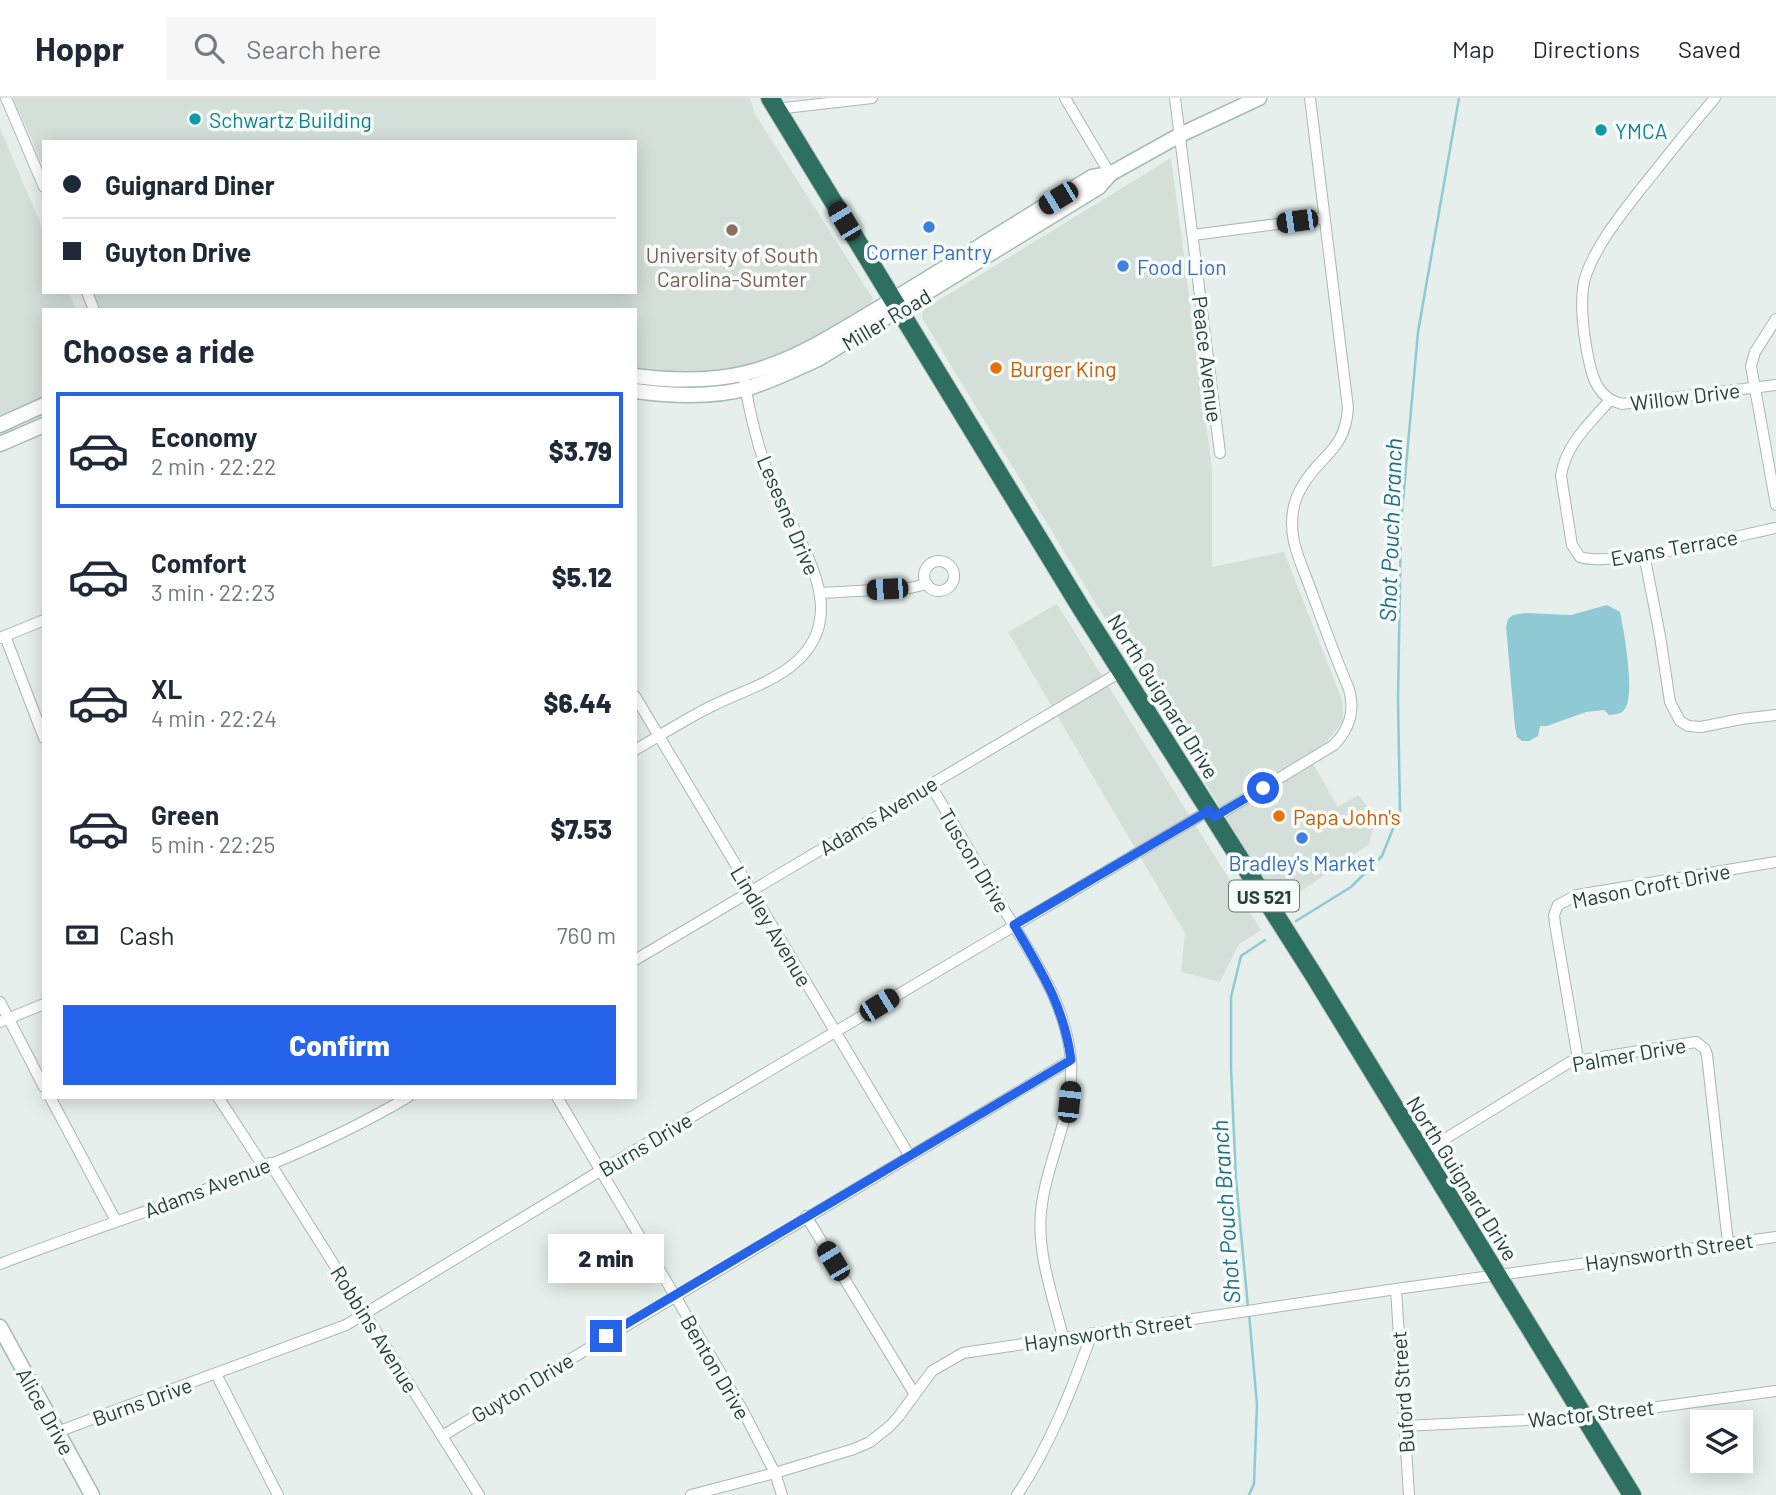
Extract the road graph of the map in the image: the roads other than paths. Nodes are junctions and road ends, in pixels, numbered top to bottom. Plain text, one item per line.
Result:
1 (6, 98) edge
2 (872, 98) edge
3 (1065, 98) edge
4 (1175, 98) edge
5 (1259, 98) edge
6 (1310, 98) edge
7 (1715, 98) edge
8 (853, 99) edge
9 (773, 103) edge
10 (1180, 135) junction
11 (1110, 174) junction
12 (42, 182) edge
13 (1324, 218) junction
14 (1193, 235) junction
15 (896, 305) junction
16 (1776, 318) edge
17 (743, 373) junction
18 (637, 376) edge
19 (1776, 385) edge
20 (1755, 388) junction
21 (745, 389) junction
22 (637, 391) edge
23 (1610, 400) junction
24 (42, 406) edge
25 (0, 425) edge
26 (42, 426) edge
27 (0, 444) edge
28 (1220, 453) dead end
29 (1776, 505) edge
30 (1776, 528) edge
31 (1644, 554) junction
32 (927, 584) dead end
33 (821, 593) junction
34 (42, 621) edge
35 (3, 637) edge
36 (1122, 671) junction
37 (637, 699) edge
38 (1776, 715) edge
39 (42, 733) edge
40 (659, 736) junction
41 (637, 749) edge
42 (930, 784) junction
43 (1212, 814) junction
44 (1776, 862) edge
45 (751, 891) junction
46 (1014, 925) junction
47 (637, 959) edge
48 (0, 1002) edge
49 (42, 1005) edge
50 (4, 1020) edge
51 (835, 1031) junction
52 (1578, 1059) junction
53 (1071, 1060) junction
54 (42, 1084) edge
55 (51, 1099) edge
56 (219, 1099) edge
57 (404, 1099) edge
58 (558, 1099) edge
59 (1422, 1153) junction
60 (909, 1155) junction
61 (267, 1165) junction
62 (600, 1171) junction
63 (806, 1216) junction
64 (116, 1221) junction
65 (1776, 1237) edge
66 (1728, 1243) junction
67 (0, 1264) edge
68 (1496, 1275) junction
69 (1396, 1289) junction
70 (674, 1295) junction
71 (365, 1313) junction
72 (0, 1327) edge
73 (1092, 1333) junction
74 (1063, 1337) junction
75 (216, 1374) junction
76 (1776, 1391) edge
77 (914, 1394) junction
78 (1584, 1417) junction
79 (1405, 1426) junction
80 (57, 1432) junction
81 (442, 1436) junction
82 (775, 1473) junction
83 (92, 1495) edge
84 (278, 1495) edge
85 (480, 1495) edge
86 (691, 1495) edge
87 (782, 1495) edge
88 (1017, 1495) edge
89 (1409, 1495) edge
90 (1632, 1495) edge

1 - 12 street
2 - 8 street
3 - 11 street
4 - 10 street, Peace Avenue
5 - 10 street, Miller Road
6 - 13 street, Burns Drive
7 - 23 street, Willow Drive
8 - 9 street
9 - 15 highway, North Guignard Drive / US 521
10 - 11 street, Miller Road
10 - 14 street, Peace Avenue
11 - 15 street, Miller Road
13 - 14 street
13 - 43 street, Burns Drive
14 - 28 street, Peace Avenue
15 - 17 street, Miller Road
15 - 21 street, Miller Road
15 - 36 highway, North Guignard Drive / US 521
16 - 20 street
17 - 18 street, Miller Road
17 - 21 street, Lesesne Drive
19 - 20 street, Willow Drive
20 - 23 street, Willow Drive
20 - 29 street
21 - 22 street, Miller Road
21 - 33 street, Lesesne Drive
23 - 31 street, Evans Terrace
24 - 25 street
26 - 27 street
30 - 31 street, Evans Terrace
31 - 38 street
32 - 33 street
33 - 40 street, Lesesne Drive
34 - 35 street
35 - 39 street
36 - 42 street, Adams Avenue
36 - 43 highway, North Guignard Drive / US 521
37 - 40 street, Lindley Avenue
40 - 41 street, Lesesne Drive
40 - 45 street, Lindley Avenue
42 - 45 street, Adams Avenue
42 - 46 street, Tuscon Drive
43 - 46 street, Burns Drive
43 - 59 highway, North Guignard Drive / US 521
44 - 52 street, Mason Croft Drive
45 - 47 street, Adams Avenue
45 - 51 street, Lindley Avenue
46 - 51 street, Burns Drive
46 - 53 street, Tuscon Drive
48 - 50 street
49 - 50 street
50 - 54 street
51 - 60 street, Lindley Avenue
51 - 62 street, Burns Drive
52 - 59 street, Palmer Drive
52 - 66 street, Palmer Drive
53 - 60 street, Guyton Drive
53 - 74 street, Tuscon Drive
55 - 64 street
56 - 61 street, Robbins Avenue
57 - 61 street, Adams Avenue
58 - 62 street, Benton Drive
59 - 68 highway, North Guignard Drive / US 521
60 - 63 street, Guyton Drive
61 - 64 street, Adams Avenue
61 - 71 street, Robbins Avenue
62 - 70 street, Benton Drive
62 - 71 street, Burns Drive
63 - 70 street, Guyton Drive
63 - 77 street
64 - 67 street, Adams Avenue
65 - 66 street, Haynsworth Street
66 - 68 street, Haynsworth Street
68 - 69 street, Haynsworth Street
68 - 78 highway, North Guignard Drive / US 521
69 - 73 street, Haynsworth Street
69 - 79 street, Buford Street
70 - 81 street, Guyton Drive
70 - 82 street, Benton Drive
71 - 75 street, Burns Drive
71 - 81 street, Robbins Avenue
72 - 80 street, Alice Drive
73 - 74 street, Haynsworth Street
73 - 88 street
74 - 77 street, Haynsworth Street
75 - 80 street, Burns Drive
75 - 84 street
76 - 78 street, Wactor Street
77 - 82 street, Haynsworth Street
78 - 79 street, Wactor Street
78 - 90 highway, North Guignard Drive / US 521
79 - 89 street, Buford Street
80 - 83 street, Alice Drive
81 - 85 street, Robbins Avenue
82 - 86 street, Haynsworth Street
82 - 87 street, Benton Drive

